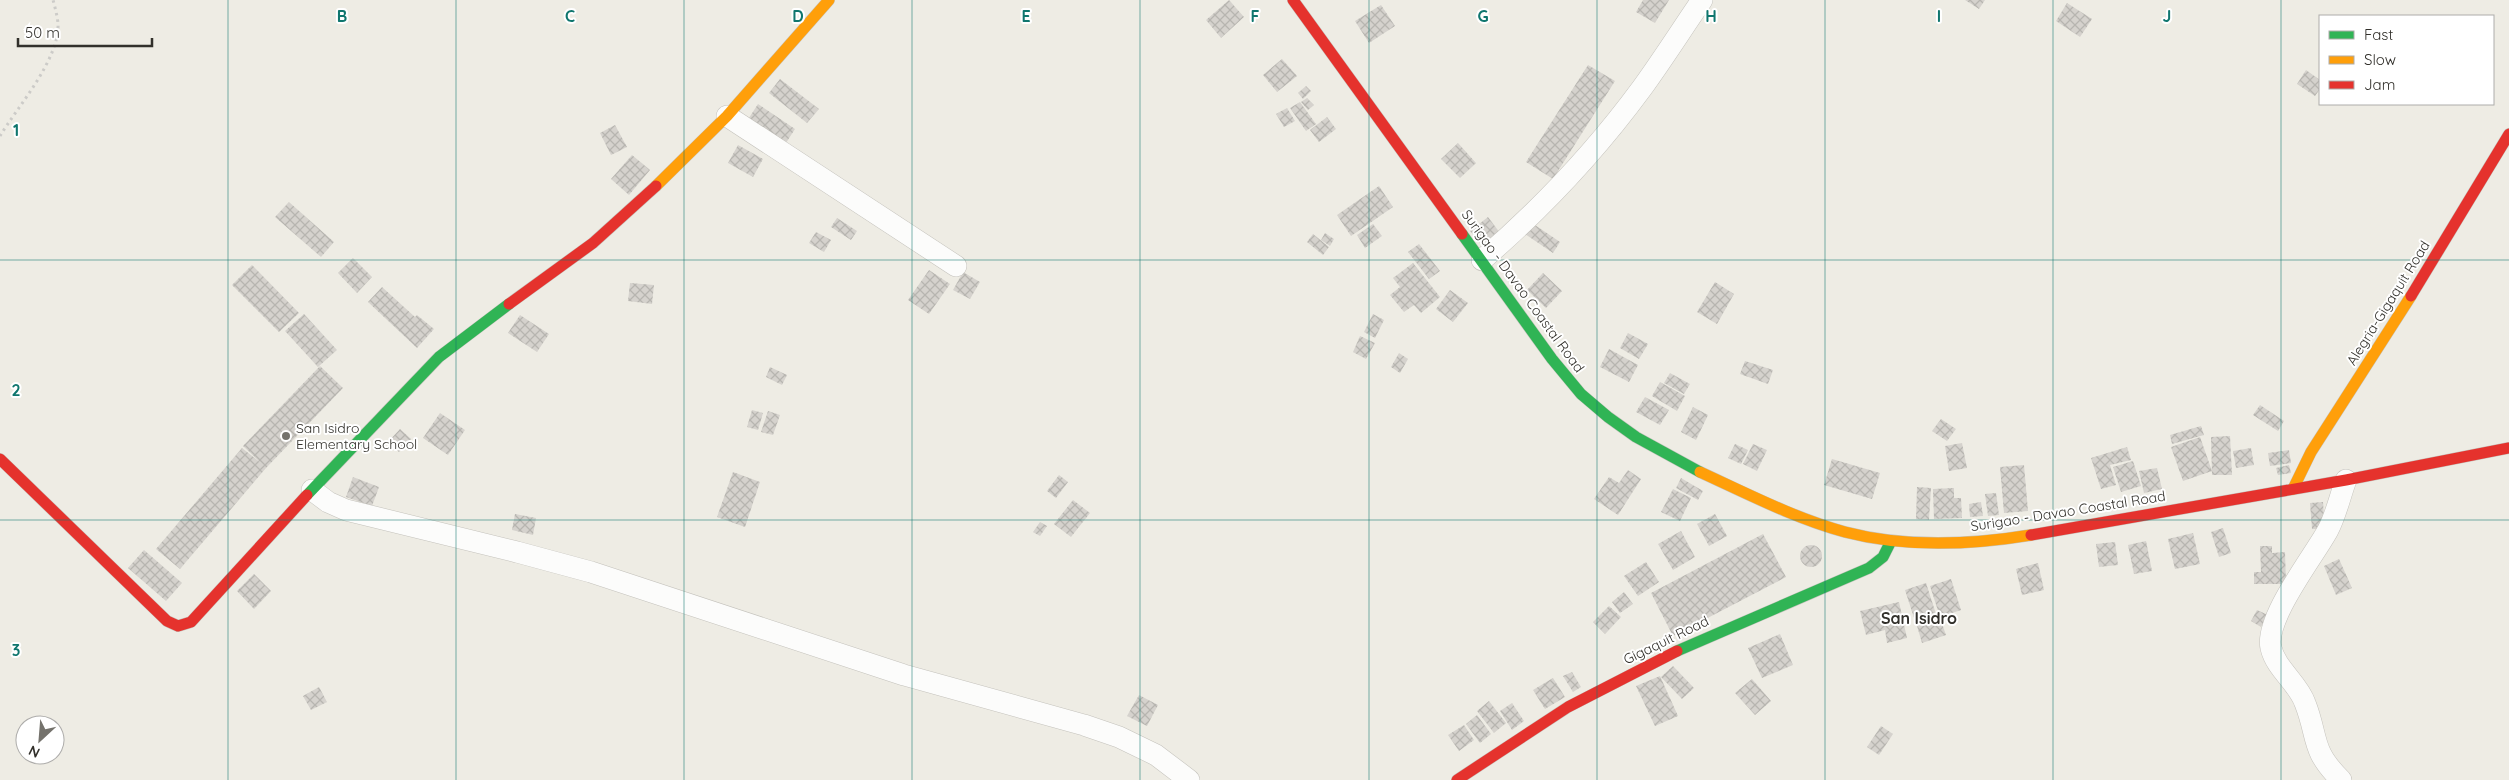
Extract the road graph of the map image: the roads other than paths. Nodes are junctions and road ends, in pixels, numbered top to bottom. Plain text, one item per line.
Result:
1 (829, 0) edge
2 (1293, 0) edge
3 (1702, 0) edge
4 (726, 116) junction
5 (2509, 134) edge
6 (1482, 260) junction
7 (956, 266) dead end
8 (2509, 448) edge
9 (0, 459) edge
10 (2346, 480) junction
11 (2293, 489) junction
12 (312, 490) junction
13 (1891, 541) junction
14 (1189, 780) edge
15 (1457, 780) edge
16 (2342, 780) edge

1 - 4 main road
2 - 6 main road, Surigao - Davao Coastal Road
3 - 6 street
4 - 7 street
4 - 12 main road
5 - 11 main road, Alegria-Gigaquit Road
6 - 13 main road, Surigao - Davao Coastal Road
8 - 10 main road, Surigao - Davao Coastal Road
9 - 12 main road
10 - 11 main road, Surigao - Davao Coastal Road
10 - 16 street
11 - 13 main road, Surigao - Davao Coastal Road
12 - 14 street
13 - 15 main road, Gigaquit Road

